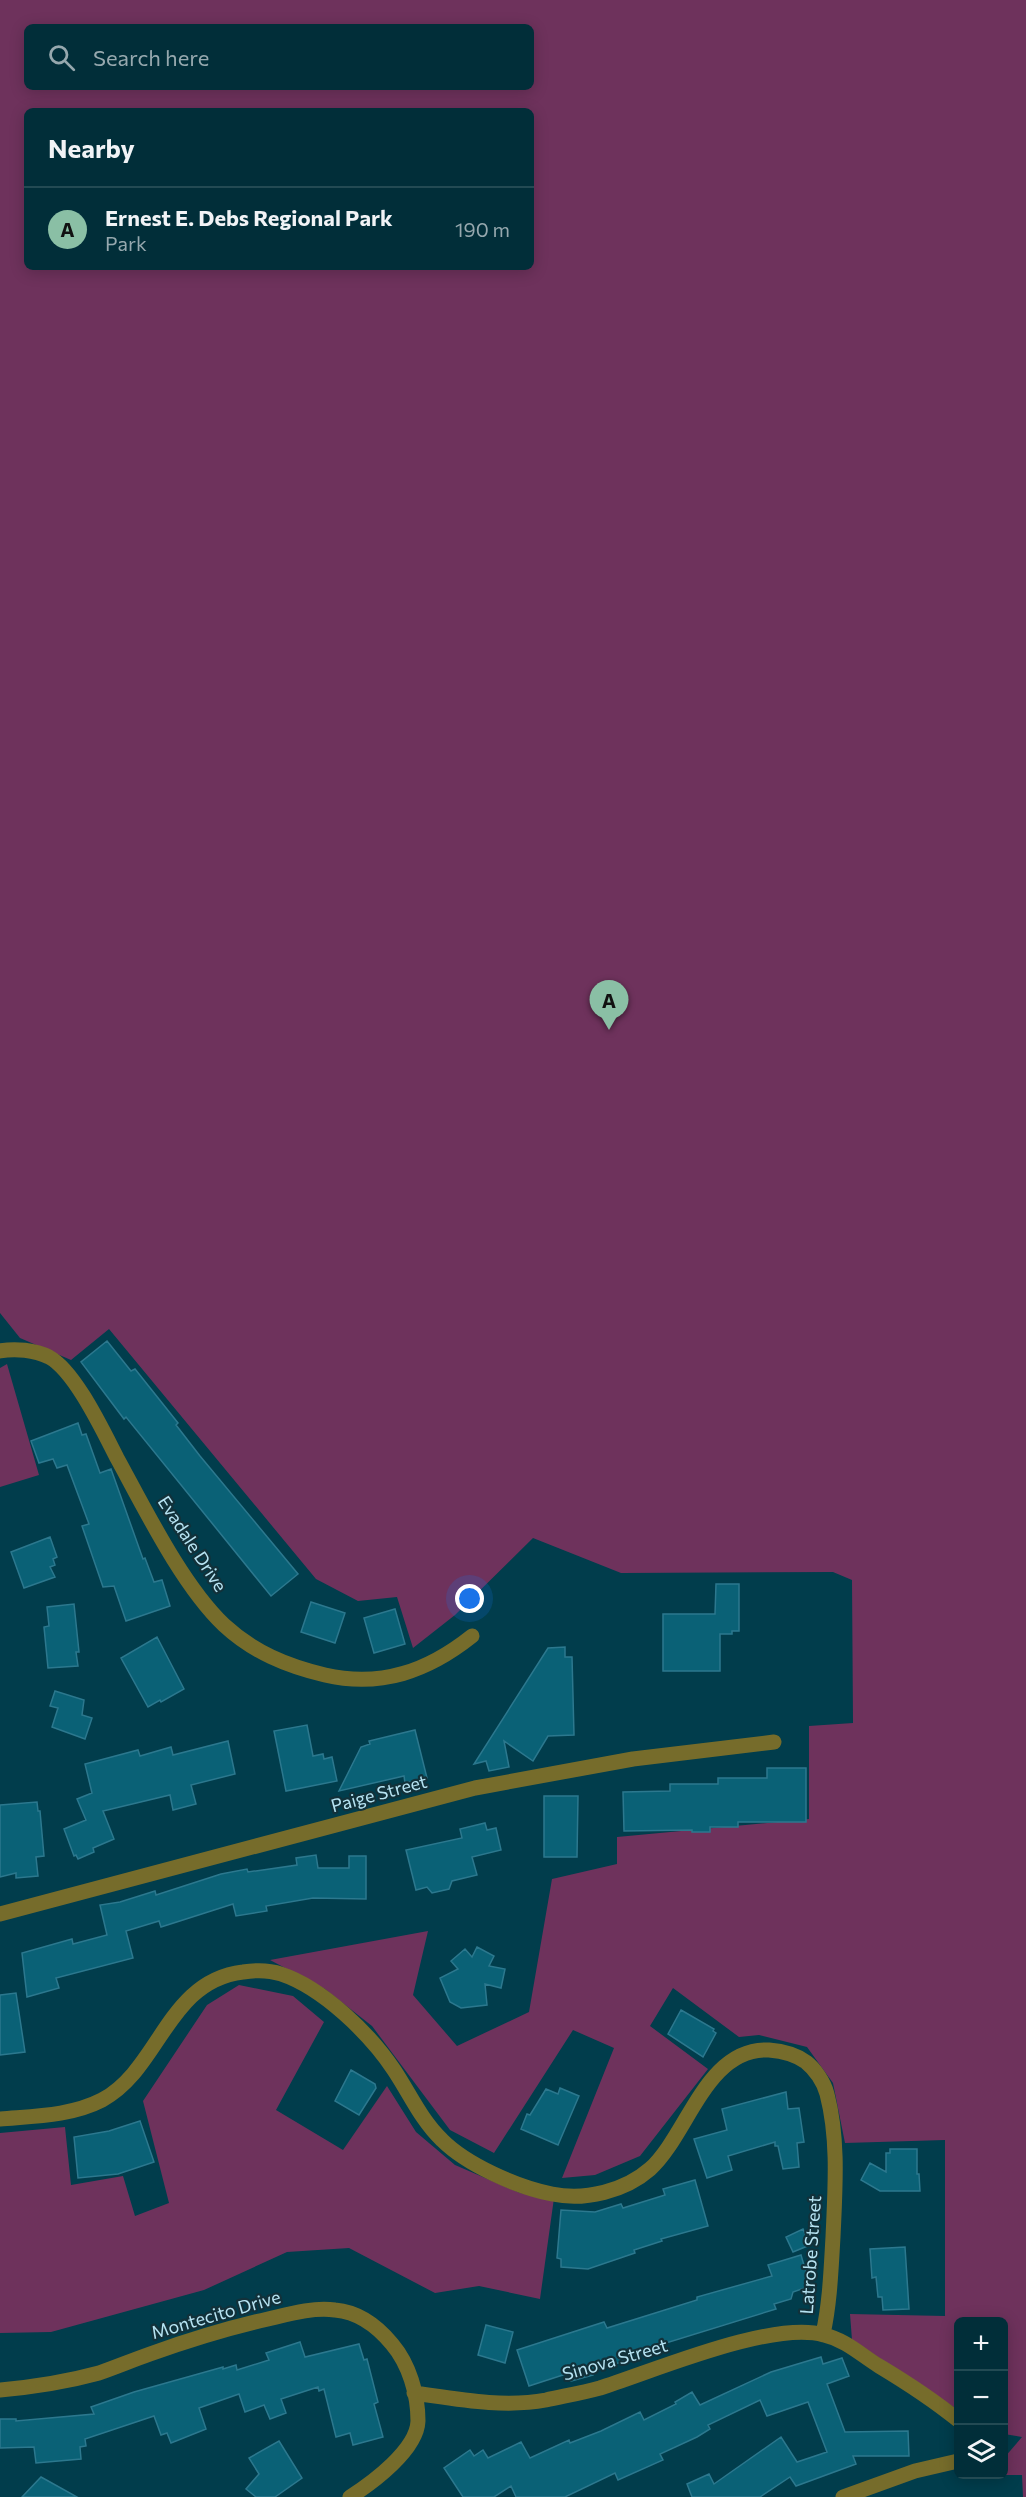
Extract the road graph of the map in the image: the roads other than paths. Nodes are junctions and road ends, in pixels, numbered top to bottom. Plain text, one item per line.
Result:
1 (0, 1351) edge
2 (472, 1636) dead end
3 (774, 1742) dead end
4 (0, 1914) edge
5 (0, 2119) edge
6 (823, 2334) junction
7 (0, 2390) edge
8 (414, 2393) junction
9 (954, 2417) edge
10 (954, 2462) edge
11 (350, 2497) edge
12 (843, 2497) edge

1 - 2 street, Evadale Drive
3 - 4 street, Paige Street
5 - 6 street, Latrobe Street
6 - 8 street, Sinova Street
6 - 9 street, Latrobe Street
7 - 8 street, Montecito Drive
8 - 11 street, Montecito Drive
10 - 12 street

